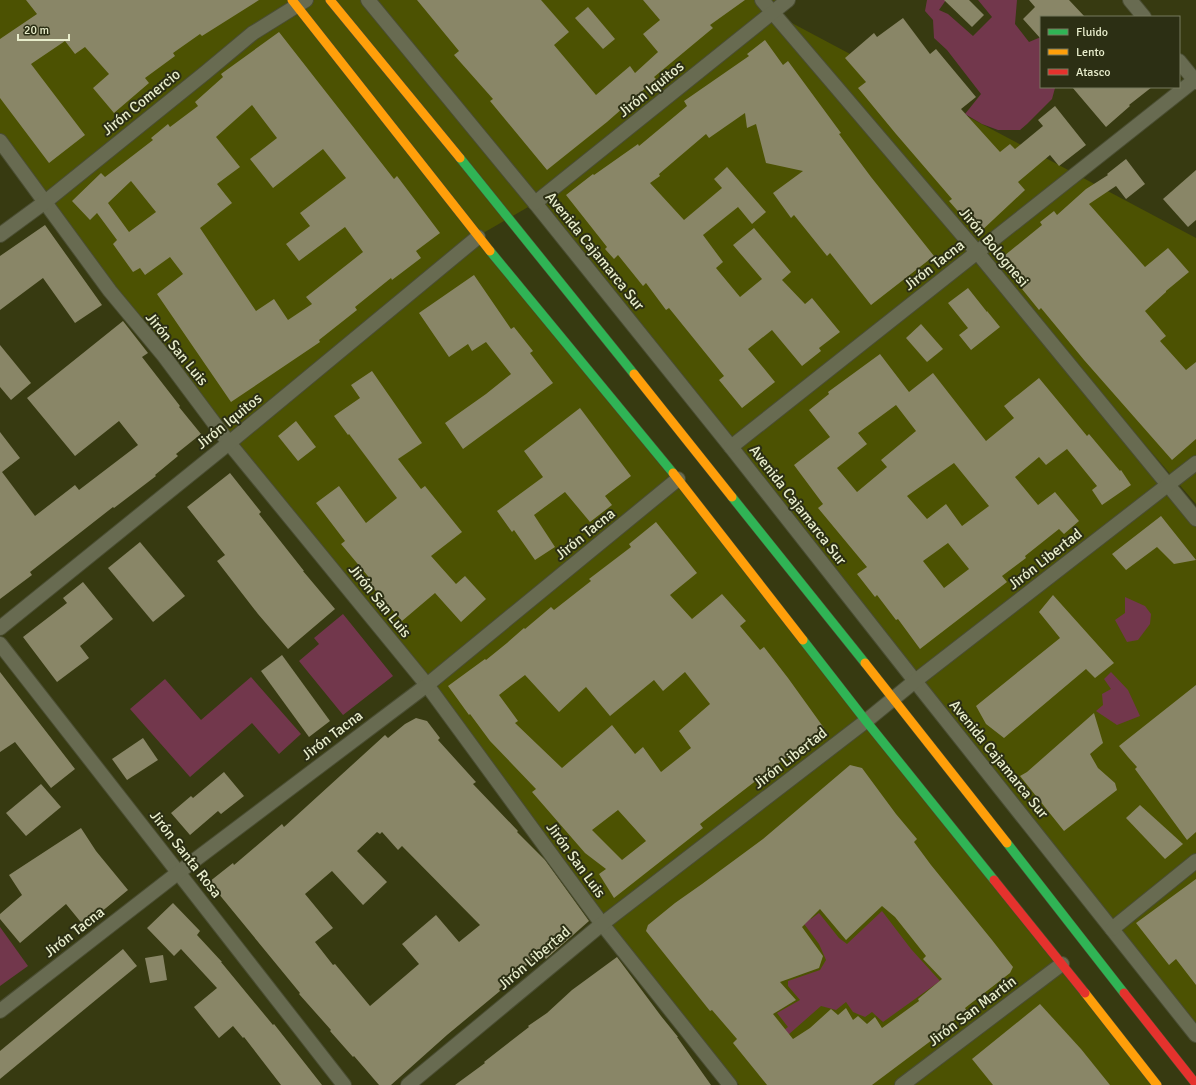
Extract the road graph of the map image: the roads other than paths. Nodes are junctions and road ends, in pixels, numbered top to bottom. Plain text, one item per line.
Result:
1 (330, 0) edge
2 (368, 0) edge
3 (762, 0) edge
4 (788, 0) edge
5 (1130, 0) edge
6 (298, 2) edge
7 (772, 13) junction
8 (1143, 16) edge
9 (1180, 61) edge
10 (1196, 80) edge
11 (0, 141) edge
12 (45, 202) junction
13 (535, 203) junction
14 (0, 234) edge
15 (478, 236) junction
16 (977, 252) junction
17 (229, 443) junction
18 (731, 447) junction
19 (1196, 463) edge
20 (678, 479) junction
21 (1168, 485) junction
22 (1196, 519) edge
23 (0, 628) edge
24 (0, 644) edge
25 (915, 681) junction
26 (427, 685) junction
27 (893, 698) junction
28 (866, 721) junction
29 (1196, 861) edge
30 (179, 872) junction
31 (602, 924) junction
32 (1112, 929) junction
33 (1062, 964) junction
34 (0, 1011) edge
35 (1196, 1035) edge
36 (1196, 1084) edge
37 (344, 1085) edge
38 (408, 1085) edge
39 (730, 1085) edge
40 (902, 1085) edge
41 (1157, 1085) edge

1 - 27 main road
2 - 13 street, Avenida Cajamarca Sur
3 - 7 street, Jirón Bolognesi
4 - 7 street, Jirón Iquitos
5 - 8 street
6 - 12 street, Jirón Comercio
6 - 15 main road
7 - 13 street, Jirón Iquitos
7 - 16 street, Jirón Bolognesi
9 - 10 street
10 - 16 street, Jirón Tacna
11 - 12 street, Jirón San Luis
12 - 14 street, Jirón Comercio
12 - 17 street, Jirón San Luis
13 - 18 street, Avenida Cajamarca Sur
15 - 17 street, Jirón Iquitos
15 - 20 main road
16 - 18 street, Jirón Tacna
16 - 21 street, Jirón Bolognesi
17 - 23 street, Jirón Iquitos
17 - 26 street, Jirón San Luis
18 - 25 street, Avenida Cajamarca Sur
19 - 21 street, Jirón Libertad
20 - 26 street, Jirón Tacna
20 - 28 main road
21 - 22 street, Jirón Bolognesi
21 - 25 street, Jirón Libertad
24 - 30 street, Jirón Santa Rosa
25 - 27 street, Jirón Libertad
25 - 32 street, Avenida Cajamarca Sur
26 - 30 street, Jirón Tacna
26 - 31 street, Jirón San Luis
27 - 28 street, Jirón Libertad
27 - 36 main road
28 - 31 street, Jirón Libertad
28 - 33 main road
29 - 32 street
30 - 34 street, Jirón Tacna
30 - 37 street, Jirón Santa Rosa
31 - 38 street, Jirón Libertad
31 - 39 street, Jirón San Luis
32 - 35 street, Avenida Cajamarca Sur
33 - 40 street, Jirón San Martín
33 - 41 main road

